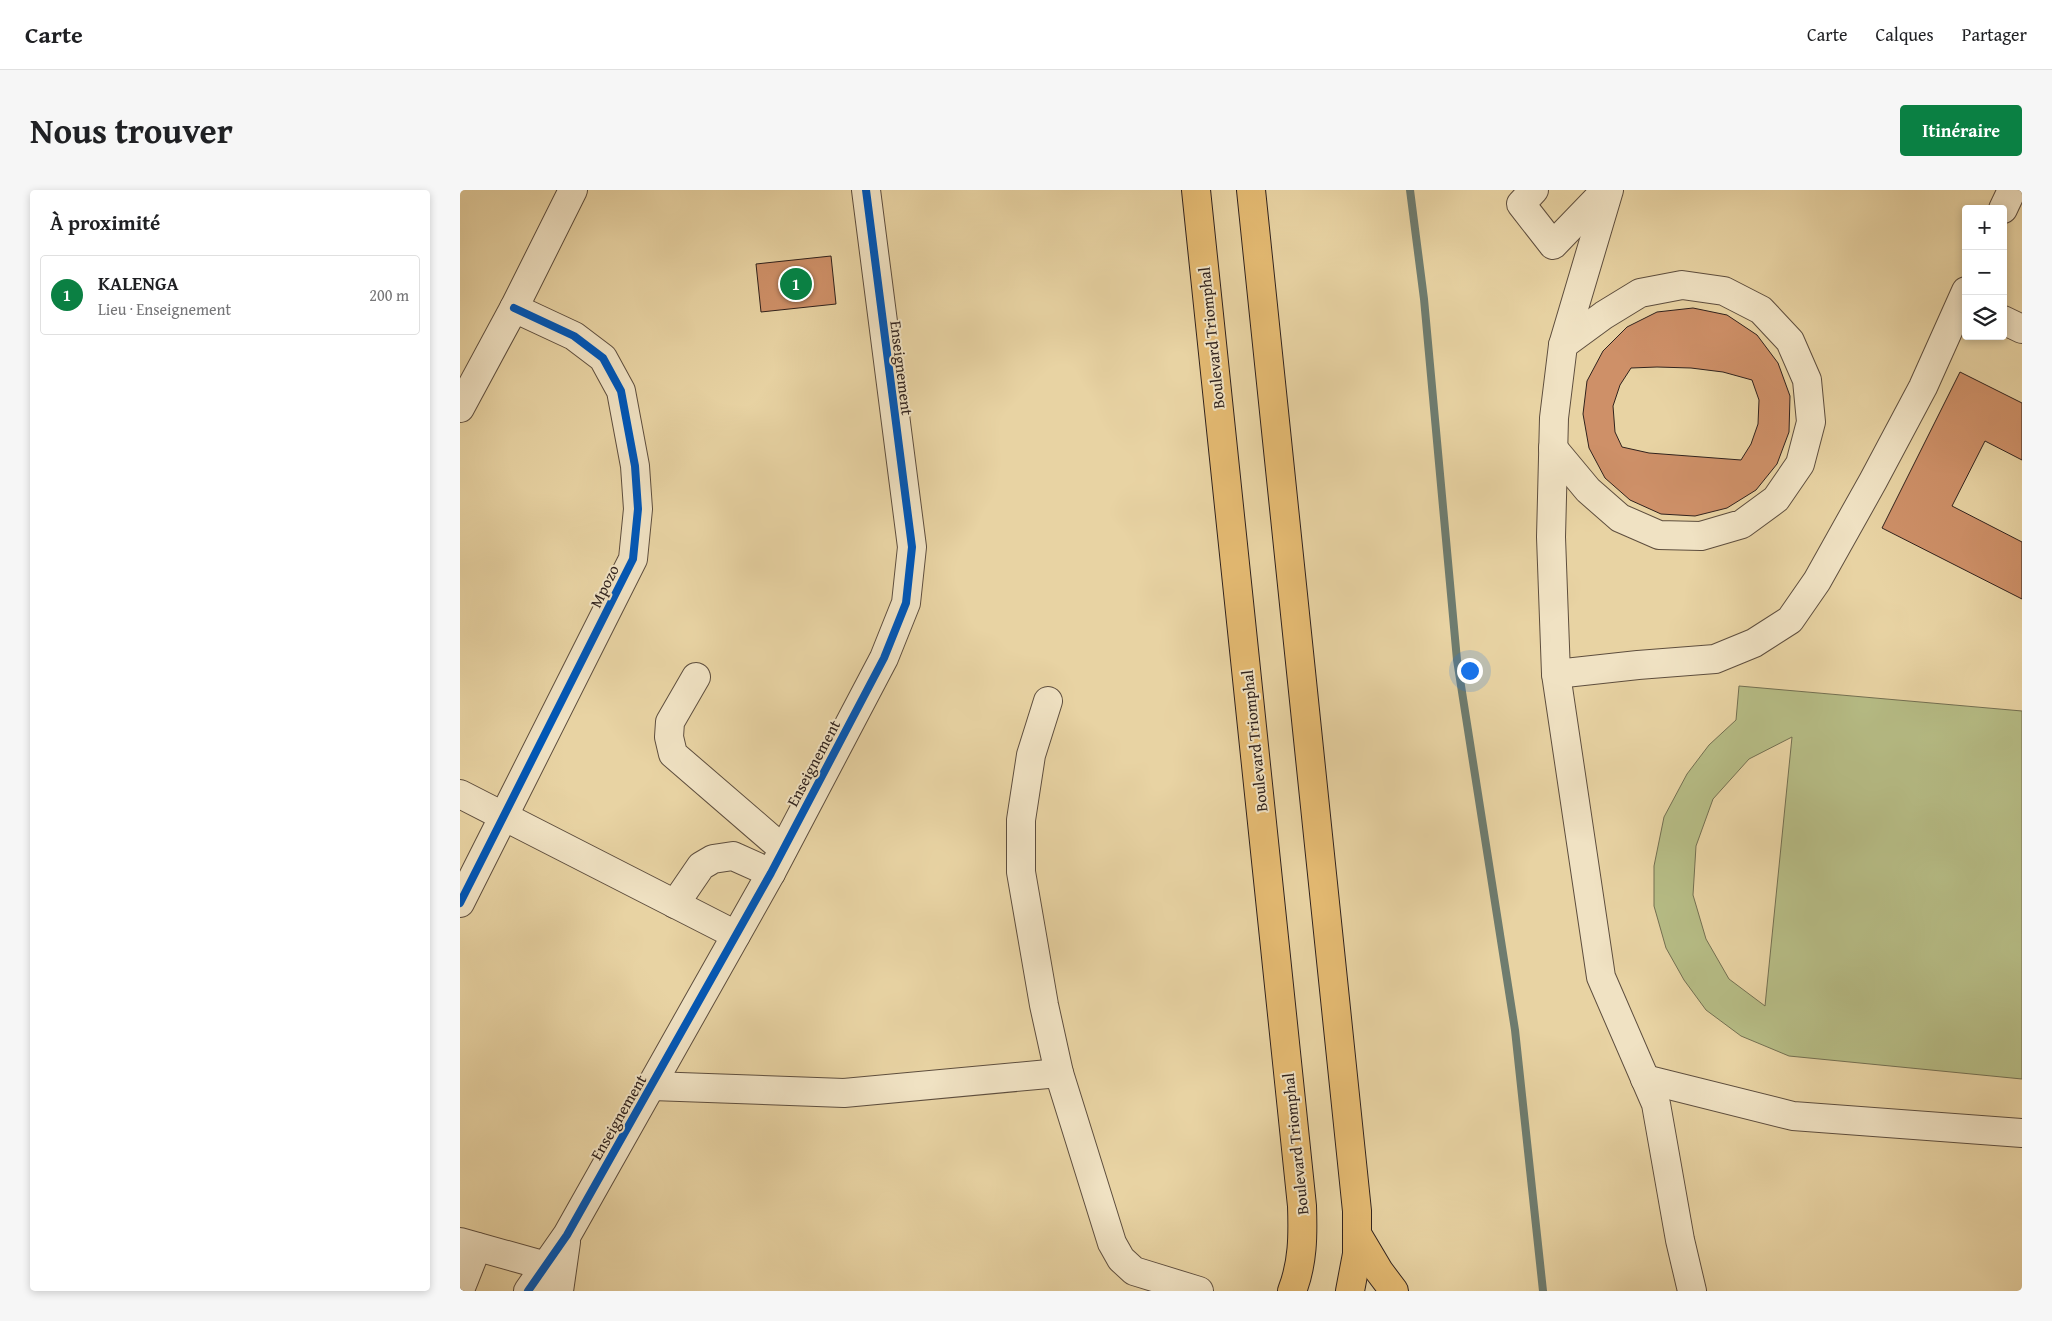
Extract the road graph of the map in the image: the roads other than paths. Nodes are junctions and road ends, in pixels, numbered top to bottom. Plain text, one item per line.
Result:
1 (573, 190) edge
2 (866, 190) edge
3 (1196, 190) edge
4 (1251, 190) edge
5 (1534, 190) edge
6 (1608, 190) edge
7 (2012, 190) edge
8 (2005, 205) edge
9 (1962, 302) edge
10 (514, 308) junction
11 (2007, 322) edge
12 (2022, 329) edge
13 (1563, 345) junction
14 (460, 408) edge
15 (1552, 448) junction
16 (1556, 674) junction
17 (696, 676) dead end
18 (1048, 701) dead end
19 (460, 794) edge
20 (505, 817) junction
21 (777, 861) junction
22 (460, 903) edge
23 (674, 904) junction
24 (736, 935) junction
25 (1059, 1073) junction
26 (1645, 1079) junction
27 (652, 1086) junction
28 (2022, 1133) edge
29 (567, 1235) junction
30 (1357, 1244) junction
31 (469, 1245) edge
32 (546, 1266) junction
33 (460, 1290) edge
34 (528, 1291) edge
35 (559, 1291) edge
36 (1199, 1291) edge
37 (1292, 1291) edge
38 (1350, 1291) edge
39 (1394, 1291) edge
40 (1692, 1291) edge

1 - 10 street
2 - 21 street, Enseignement
3 - 37 highway, Boulevard Triomphal
4 - 30 highway
5 - 6 street
6 - 13 street
7 - 8 street
9 - 16 street
10 - 14 street
10 - 20 street, Mpozo
11 - 12 street
13 - 15 street
13 - 15 street
15 - 16 street
16 - 26 street
17 - 21 street
18 - 25 street
19 - 20 street
20 - 22 street, Mpozo
20 - 23 street
21 - 23 street
21 - 24 street, Enseignement
23 - 24 street
24 - 27 street, Enseignement
25 - 27 street
25 - 36 street
26 - 28 street
26 - 40 street
27 - 29 street, Enseignement
29 - 32 street, Enseignement
29 - 35 street, Enseignement
30 - 38 highway
30 - 39 highway
31 - 32 street
31 - 33 street
32 - 34 street, Enseignement

